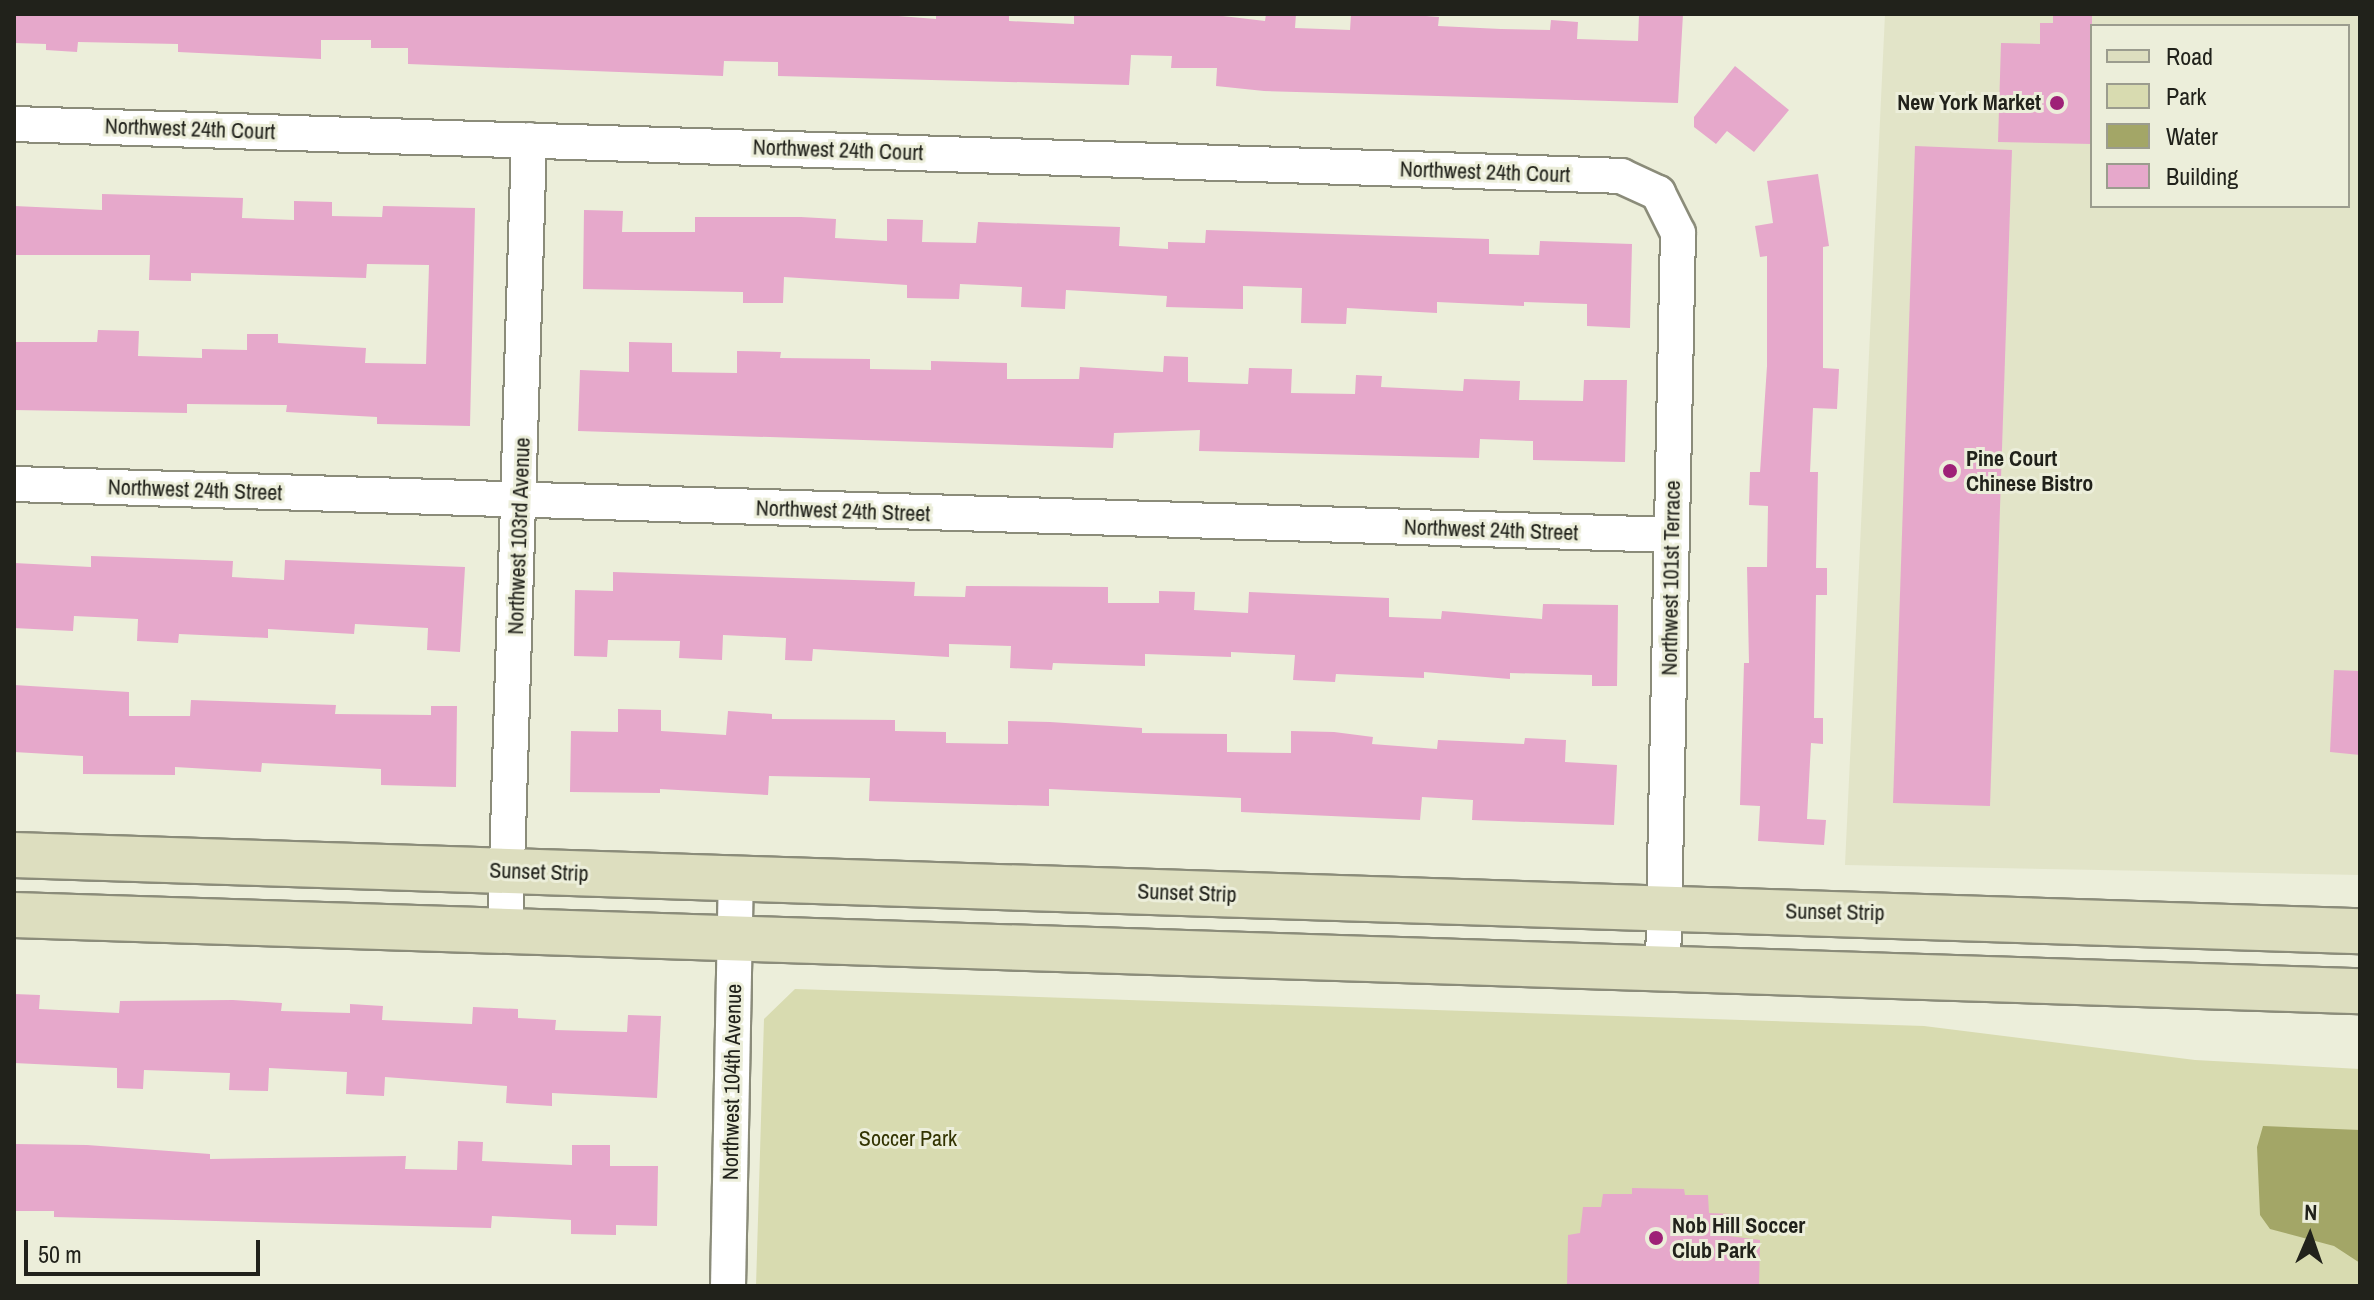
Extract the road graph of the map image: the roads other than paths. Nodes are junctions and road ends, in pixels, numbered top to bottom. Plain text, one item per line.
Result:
1 (14, 124) edge
2 (529, 140) junction
3 (1658, 193) joint
4 (14, 484) edge
5 (521, 501) junction
6 (1672, 535) junction
7 (14, 855) edge
8 (507, 871) junction
9 (736, 878) junction
10 (1665, 909) junction
11 (14, 915) edge
12 (505, 931) junction
13 (2360, 931) edge
14 (734, 940) junction
15 (1663, 968) junction
16 (2360, 991) edge
17 (728, 1286) edge

1 - 2 street, Northwest 24th Court
2 - 3 street, Northwest 24th Court
2 - 5 street, Northwest 103rd Avenue
3 - 6 street, Northwest 101st Terrace
4 - 5 street, Northwest 24th Street
5 - 6 street, Northwest 24th Street
5 - 8 street, Northwest 103rd Avenue
6 - 10 street, Northwest 101st Terrace
7 - 8 street, Sunset Strip
8 - 9 street, Sunset Strip
8 - 12 street, Northwest 103rd Avenue
9 - 10 street, Sunset Strip
9 - 14 street, Northwest 104th Avenue
10 - 13 street, Sunset Strip
10 - 15 street, Northwest 101st Terrace
11 - 12 street
12 - 14 street
14 - 15 street
14 - 17 street, Northwest 104th Avenue
15 - 16 street

